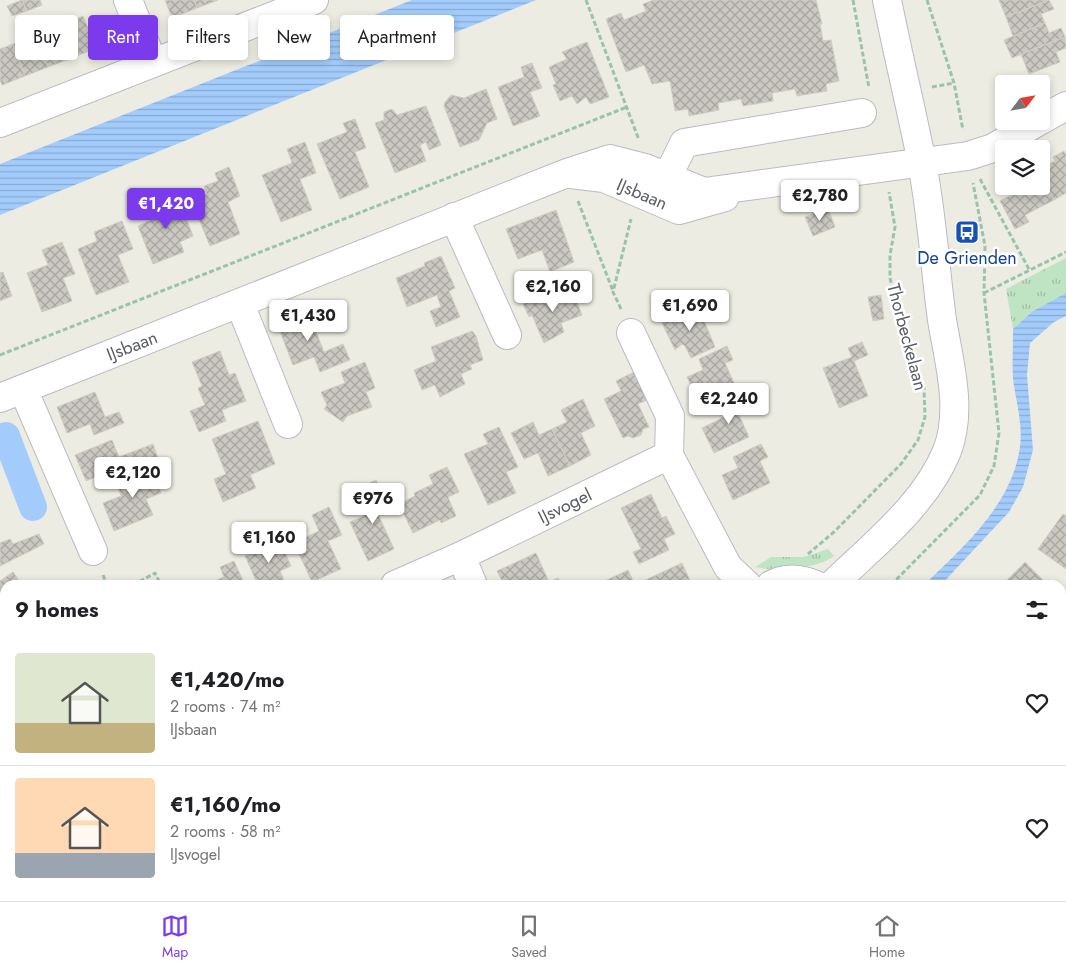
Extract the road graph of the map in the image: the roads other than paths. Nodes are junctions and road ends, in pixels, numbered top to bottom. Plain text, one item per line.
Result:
1 (128, 0) edge
2 (314, 0) edge
3 (888, 0) edge
4 (153, 63) junction
5 (866, 106) road end
6 (1066, 106) edge
7 (1050, 115) edge
8 (0, 123) edge
9 (1024, 130) edge
10 (922, 164) junction
11 (662, 189) junction
12 (454, 217) junction
13 (240, 304) junction
14 (630, 333) dead end
15 (507, 334) dead end
16 (12, 393) edge
17 (288, 424) dead end
18 (669, 455) junction
19 (93, 551) dead end
20 (461, 556) junction
21 (406, 580) edge
22 (471, 580) edge
23 (742, 580) edge
24 (786, 580) edge
25 (799, 580) edge
26 (837, 580) edge

1 - 4 street
2 - 4 street
3 - 10 street, Thorbeckelaan
4 - 8 street
5 - 11 street
6 - 7 street, IJsbaan
9 - 10 street, IJsbaan
10 - 11 street, IJsbaan
10 - 26 street, Thorbeckelaan
11 - 12 street, IJsbaan
12 - 13 street, IJsbaan
12 - 15 street
13 - 16 street, IJsbaan
13 - 17 street
14 - 18 street
16 - 19 street, IJsbaan
18 - 20 street, IJsvogel
18 - 23 street
20 - 21 street, IJsvogel
20 - 22 street
24 - 25 street

